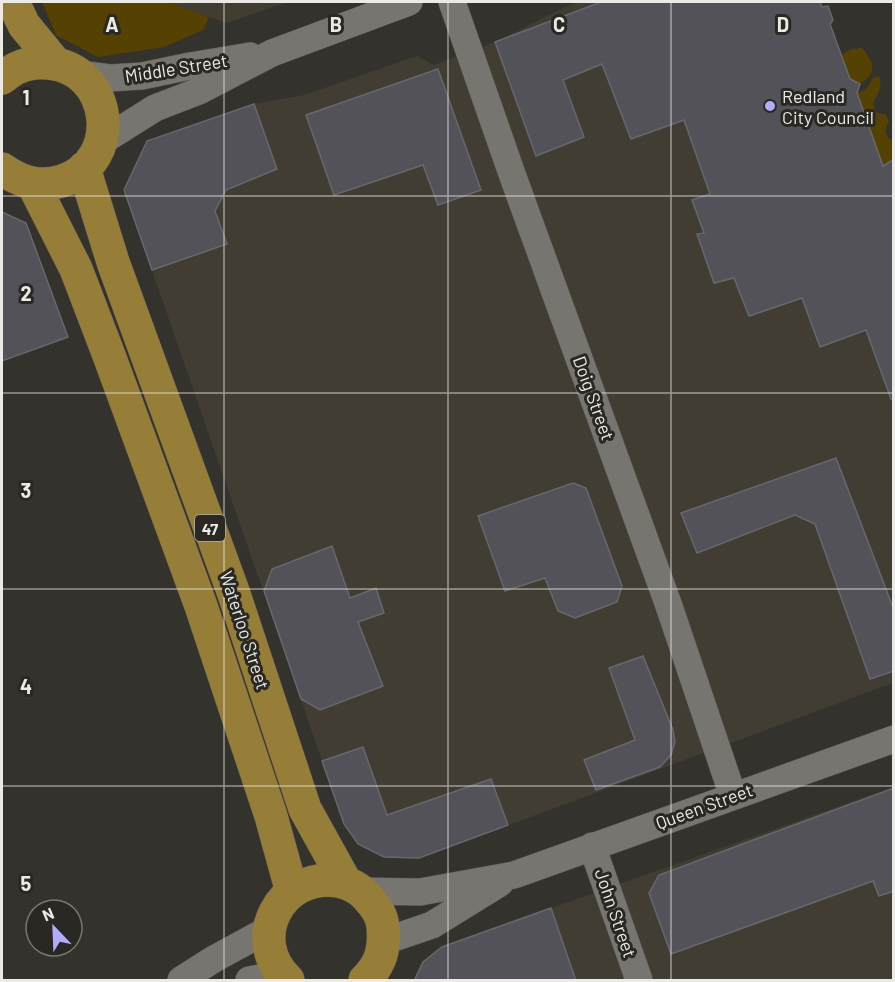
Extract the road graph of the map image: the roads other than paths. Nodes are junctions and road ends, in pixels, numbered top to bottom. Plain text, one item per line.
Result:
1 (13, 2) edge
2 (409, 2) edge
3 (452, 2) edge
4 (272, 53) junction
5 (68, 69) junction
6 (2, 78) edge
7 (92, 155) junction
8 (2, 169) edge
9 (33, 184) junction
10 (894, 739) edge
11 (733, 796) junction
12 (592, 846) junction
13 (514, 875) junction
14 (354, 887) junction
15 (292, 892) junction
16 (269, 929) junction
17 (376, 967) edge
18 (285, 977) edge
19 (181, 981) edge
20 (249, 981) edge
21 (639, 981) edge

1 - 5 highway, 47
2 - 4 street, Middle Street
3 - 11 street, Doig Street
4 - 5 street, Middle Street
4 - 7 street, Middle Street
5 - 6 highway
5 - 7 highway, 47
7 - 9 highway
7 - 14 highway, Waterloo Street / 47
8 - 9 highway
9 - 15 highway, Waterloo Street / 47
10 - 11 street, Queen Street
11 - 12 street, Queen Street
12 - 13 street, Queen Street
12 - 21 street, John Street
13 - 14 street, Queen Street
13 - 17 street, Queen Street
14 - 15 highway
14 - 17 highway, 47
15 - 16 highway
16 - 18 highway
16 - 19 street
18 - 20 street

